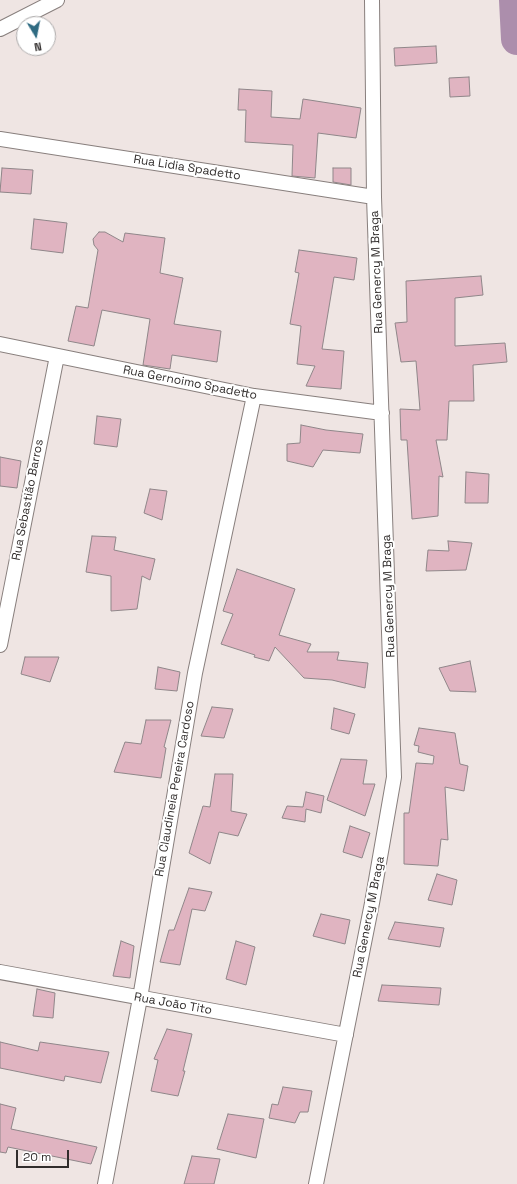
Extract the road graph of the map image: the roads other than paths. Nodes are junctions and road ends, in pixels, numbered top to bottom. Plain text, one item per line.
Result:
1 (57, 0) edge
2 (372, 0) edge
3 (0, 29) edge
4 (0, 139) edge
5 (374, 197) junction
6 (0, 344) edge
7 (57, 356) junction
8 (254, 396) junction
9 (382, 413) junction
10 (0, 645) edge
11 (0, 972) edge
12 (140, 998) junction
13 (346, 1035) junction
14 (105, 1184) edge
15 (316, 1184) edge

1 - 3 street
2 - 5 street, Rua Genercy M Braga
4 - 5 street, Rua Lidia Spadetto
5 - 9 street, Rua Genercy M Braga
6 - 7 street, Rua Gernoimo Spadetto
7 - 8 street, Rua Gernoimo Spadetto
7 - 10 street, Rua Sebastião Barros
8 - 9 street, Rua Gernoimo Spadetto
8 - 12 street, Rua Claudineia Pereira Cardoso
9 - 13 street, Rua Genercy M Braga
11 - 12 street, Rua João Tito
12 - 13 street, Rua João Tito
12 - 14 street, Rua Claudineia Pereira Cardoso
13 - 15 street, Rua Genercy M Braga

